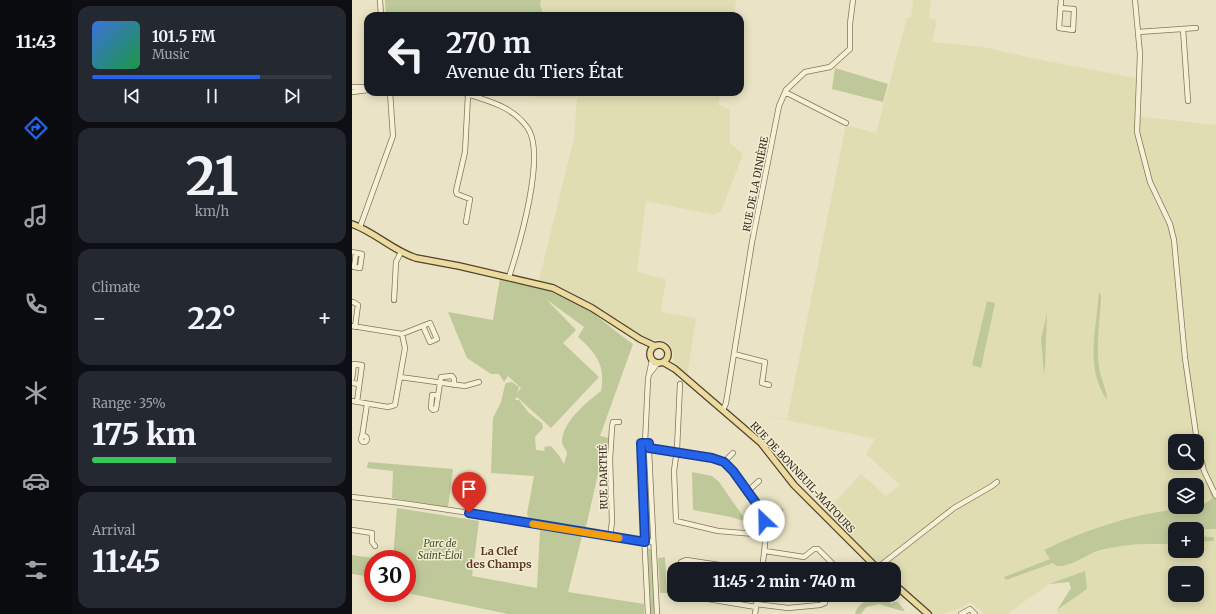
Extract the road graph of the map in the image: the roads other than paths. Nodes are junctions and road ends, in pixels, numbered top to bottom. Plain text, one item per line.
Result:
1 (380, 0) edge
2 (853, 0) edge
3 (1061, 0) edge
4 (1135, 0) edge
5 (1060, 8) junction
6 (381, 12) edge
7 (1196, 28) dead end
8 (1183, 29) junction
9 (1138, 32) junction
10 (352, 86) edge
11 (364, 87) edge
12 (364, 90) edge
13 (352, 92) edge
14 (785, 92) junction
15 (390, 96) edge
16 (468, 96) edge
17 (474, 96) edge
18 (1188, 101) dead end
19 (846, 122) dead end
20 (466, 222) dead end
21 (352, 224) edge
22 (360, 227) junction
23 (401, 252) junction
24 (509, 277) junction
25 (394, 300) dead end
26 (353, 302) dead end
27 (423, 326) junction
28 (354, 327) edge
29 (402, 334) junction
30 (640, 339) junction
31 (655, 346) junction
32 (650, 351) junction
33 (734, 354) junction
34 (668, 356) junction
35 (652, 360) junction
36 (660, 363) junction
37 (675, 369) junction
38 (649, 374) junction
39 (400, 377) junction
40 (352, 379) edge
41 (480, 382) dead end
42 (352, 383) edge
43 (440, 383) junction
44 (359, 384) junction
45 (680, 384) dead end
46 (454, 385) junction
47 (769, 385) dead end
48 (438, 395) dead end
49 (354, 402) edge
50 (367, 404) junction
51 (723, 410) junction
52 (619, 422) dead end
53 (1196, 434) edge
54 (362, 437) dead end
55 (645, 443) junction
56 (649, 450) junction
57 (640, 451) junction
58 (676, 452) junction
59 (733, 453) dead end
60 (724, 462) junction
61 (1204, 468) edge
62 (759, 481) dead end
63 (997, 482) dead end
64 (748, 491) junction
65 (1216, 496) edge
66 (352, 497) edge
67 (780, 511) dead end
68 (763, 517) junction
69 (352, 530) edge
70 (766, 535) junction
71 (610, 536) junction
72 (645, 542) junction
73 (653, 542) junction
74 (375, 546) dead end
75 (765, 551) junction
76 (682, 562) edge
77 (699, 562) edge
78 (763, 562) edge
79 (831, 562) edge
80 (871, 562) edge
81 (887, 562) edge
82 (901, 590) edge
83 (734, 602) edge
84 (757, 602) edge
85 (825, 602) edge
86 (756, 605) junction
87 (648, 614) edge
88 (656, 614) edge
89 (755, 614) edge
90 (928, 614) edge
91 (961, 614) edge
92 (975, 614) edge

1 - 6 street
2 - 14 street, RUE DE LA DINIÈRE
3 - 5 street
4 - 9 street
5 - 5 street
7 - 8 street
8 - 9 street
8 - 18 street
9 - 53 street
10 - 11 street
12 - 13 street
14 - 19 street
14 - 33 street, RUE DE LA DINIÈRE
15 - 22 street
16 - 20 street
17 - 24 street
21 - 22 main road
22 - 23 main road
23 - 24 main road
23 - 25 street
24 - 30 main road
26 - 28 street
27 - 27 street
27 - 29 street
28 - 29 street
29 - 39 street
30 - 31 main road
30 - 32 main road
31 - 32 main road
31 - 34 main road
32 - 35 main road
33 - 47 street
33 - 51 street, RUE DE LA DINIÈRE
34 - 36 main road
34 - 37 main road, RUE DE BONNEUIL-MATOURS
35 - 36 main road
35 - 38 street
36 - 37 main road, RUE DE BONNEUIL-MATOURS
36 - 38 street
37 - 51 main road, RUE DE BONNEUIL-MATOURS
38 - 55 street
39 - 43 street
39 - 50 street
40 - 44 street
41 - 46 street
42 - 44 street
43 - 46 street
43 - 46 street
43 - 48 street
44 - 49 street
45 - 58 street
49 - 50 street
50 - 54 street
51 - 80 main road, RUE DE BONNEUIL-MATOURS
52 - 71 street, RUE DARTHÉ
55 - 56 street
55 - 57 street
56 - 57 street
56 - 58 street
56 - 73 street
57 - 72 street
58 - 60 street
58 - 70 street
59 - 60 street
60 - 64 street
61 - 65 street
62 - 64 street
63 - 81 street
64 - 68 street
66 - 71 street
67 - 68 street
68 - 70 street
69 - 74 street
70 - 75 street
71 - 72 street
72 - 73 street
72 - 87 street
73 - 88 street
75 - 78 street
75 - 79 street
76 - 77 street
82 - 90 main road
83 - 86 street
84 - 86 street
85 - 86 street
86 - 89 street
91 - 92 street

